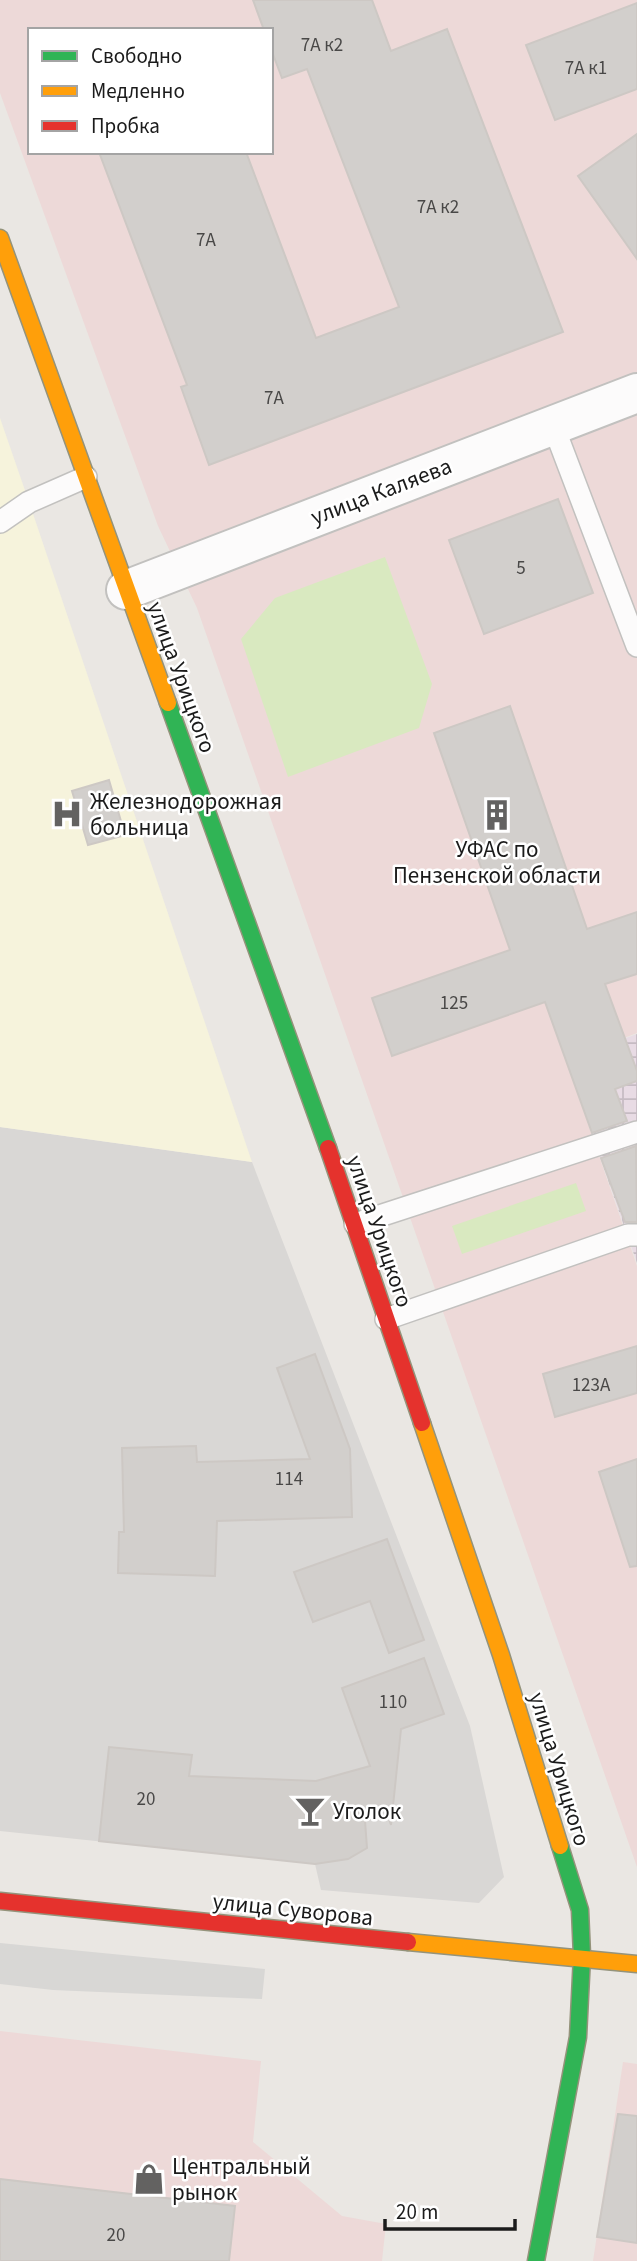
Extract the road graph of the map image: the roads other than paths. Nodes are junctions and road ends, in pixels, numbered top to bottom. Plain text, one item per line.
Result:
1 (0, 238) edge
2 (637, 393) edge
3 (553, 425) junction
4 (86, 477) junction
5 (0, 522) edge
6 (126, 590) junction
7 (637, 646) edge
8 (637, 1132) edge
9 (355, 1224) junction
10 (637, 1235) edge
11 (386, 1319) junction
12 (0, 1901) edge
13 (582, 1956) junction
14 (637, 1964) edge
15 (536, 2261) edge

1 - 4 main road, улица Урицкого
2 - 3 street, улица Каляева
3 - 6 street, улица Каляева
3 - 7 lane
4 - 5 lane
4 - 6 main road, улица Урицкого
6 - 9 main road, улица Урицкого
8 - 9 lane
9 - 11 main road, улица Урицкого
10 - 11 lane
11 - 13 main road, улица Урицкого
12 - 13 main road, улица Суворова
13 - 14 main road, улица Суворова
13 - 15 main road, улица Урицкого

